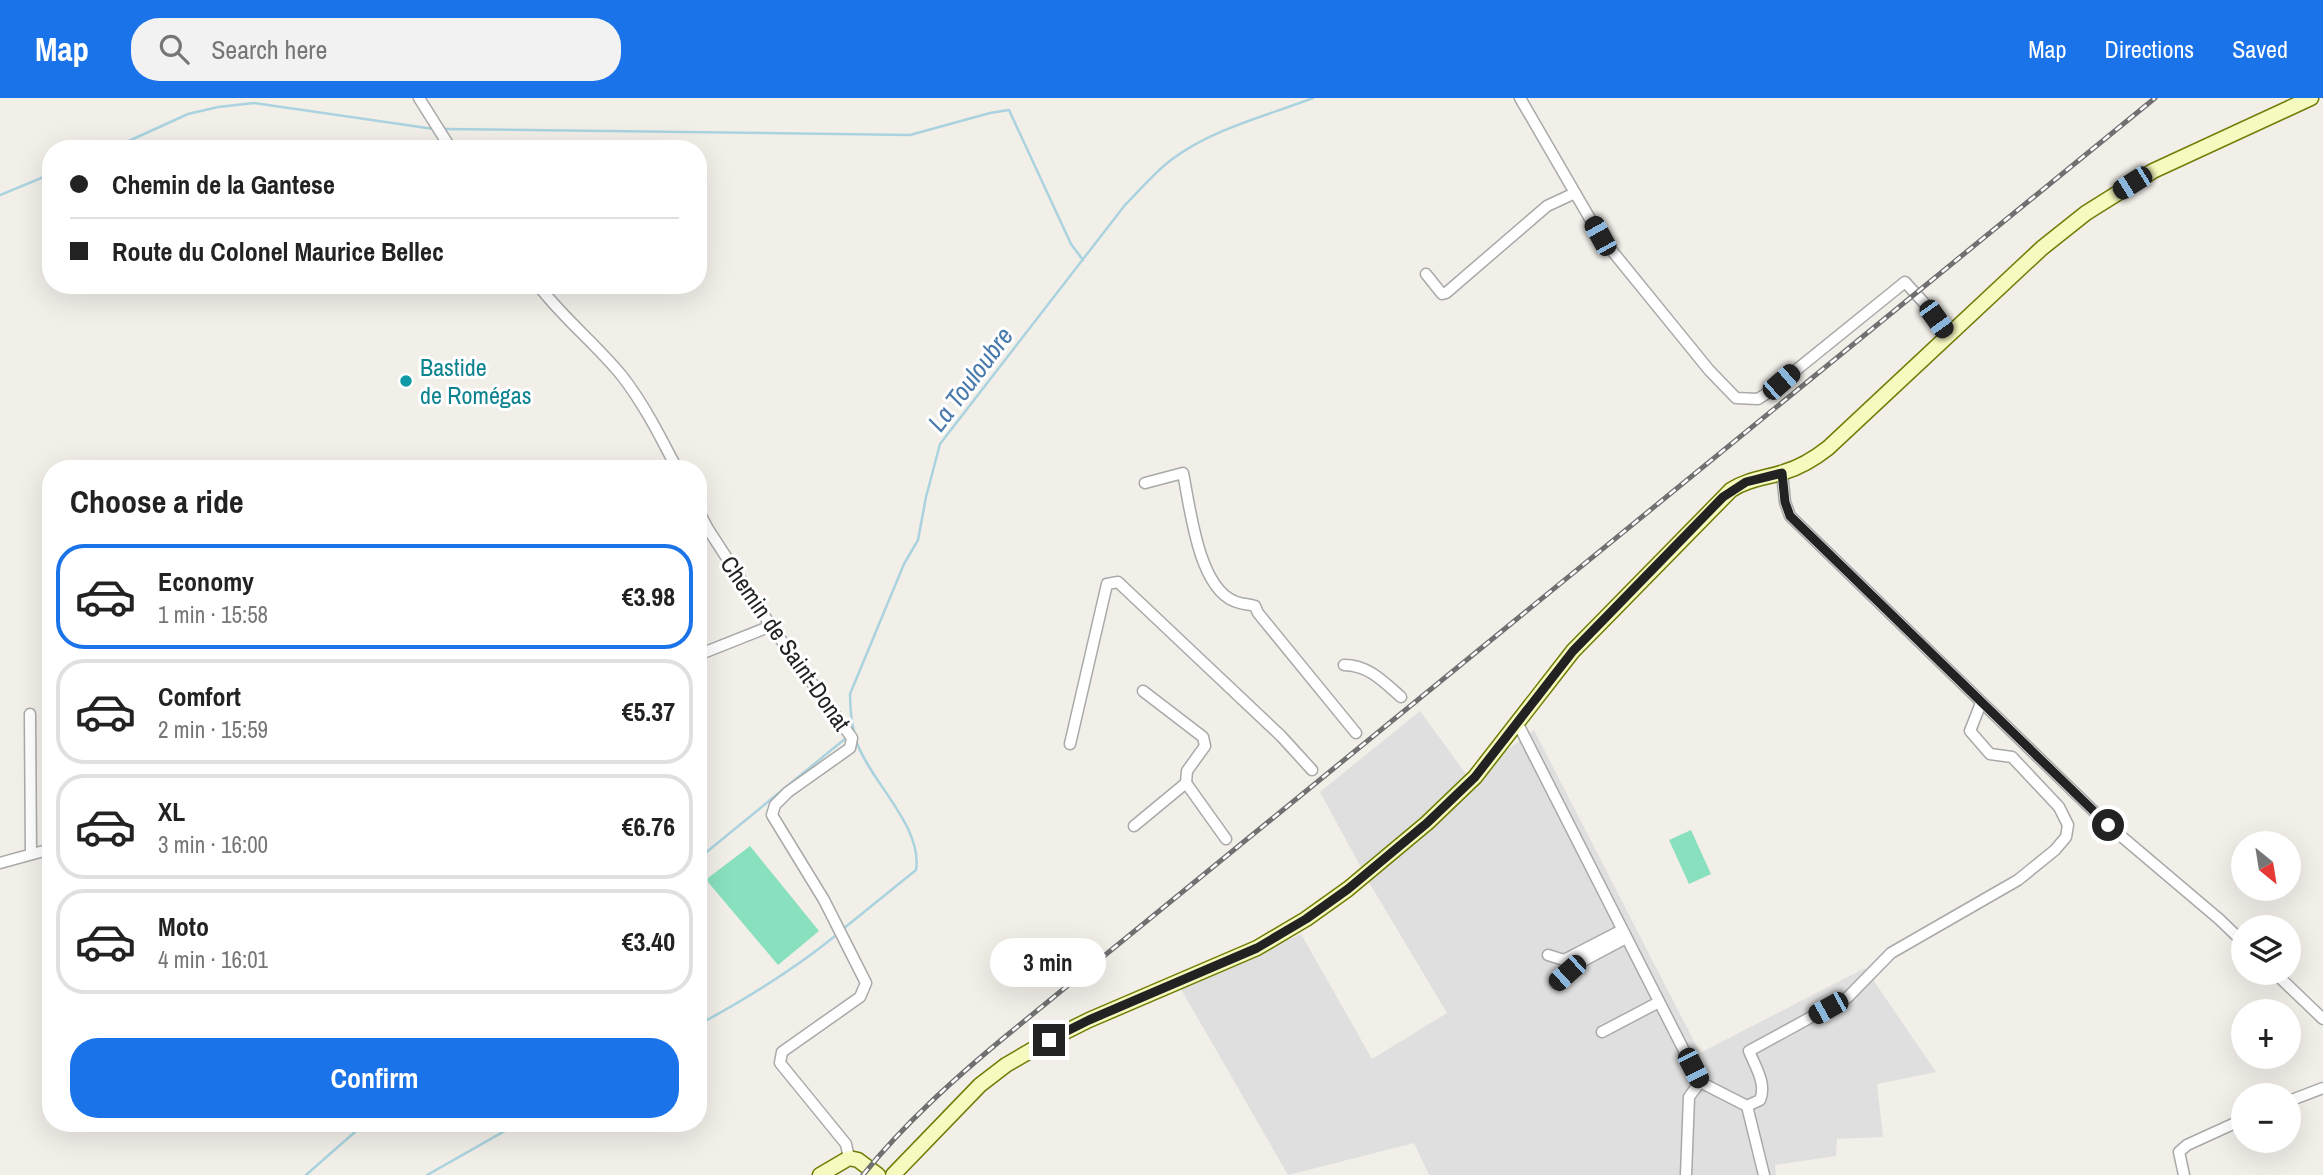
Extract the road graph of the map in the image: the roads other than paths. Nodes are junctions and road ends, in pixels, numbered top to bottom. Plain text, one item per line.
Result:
1 (419, 98) edge
2 (1520, 98) edge
3 (2311, 98) edge
4 (2319, 98) edge
5 (2296, 105) junction
6 (445, 140) edge
7 (1576, 193) junction
8 (1426, 274) dead end
9 (545, 294) edge
10 (1948, 337) junction
11 (672, 460) edge
12 (1782, 473) junction
13 (1145, 484) dead end
14 (707, 528) edge
15 (771, 626) junction
16 (707, 651) edge
17 (1344, 665) dead end
18 (1143, 691) dead end
19 (1401, 696) dead end
20 (1981, 703) junction
21 (30, 714) dead end
22 (1518, 724) junction
23 (1356, 733) dead end
24 (1070, 744) dead end
25 (1312, 770) dead end
26 (1186, 783) junction
27 (1134, 825) dead end
28 (1226, 839) dead end
29 (42, 851) edge
30 (31, 854) junction
31 (0, 863) edge
32 (2231, 931) edge
33 (1624, 934) junction
34 (1548, 955) dead end
35 (1555, 983) dead end
36 (2288, 985) edge
37 (1659, 1002) junction
38 (2323, 1019) edge
39 (1602, 1032) dead end
40 (1700, 1082) junction
41 (2323, 1088) edge
42 (2301, 1096) edge
43 (1747, 1106) junction
44 (2231, 1125) edge
45 (849, 1158) junction
46 (820, 1175) edge
47 (878, 1175) edge
48 (893, 1175) edge
49 (1686, 1175) edge
50 (1764, 1175) edge
51 (2184, 1175) edge

1 - 6 street
2 - 7 street
3 - 5 main road
4 - 5 main road
5 - 10 main road
7 - 8 street
7 - 10 street
9 - 11 street
10 - 12 main road
12 - 20 street
12 - 22 main road
13 - 23 street
14 - 15 street, Chemin de Saint-Donat
15 - 16 street
15 - 45 street, Chemin de Saint-Donat
17 - 19 street
18 - 26 street
20 - 32 street
20 - 43 street
21 - 30 street
22 - 33 street
22 - 48 main road
24 - 25 street
26 - 27 street
26 - 28 street
29 - 30 street
30 - 31 street
33 - 34 street
33 - 35 street
33 - 37 street
36 - 38 street
37 - 39 street
37 - 40 street
40 - 43 street
40 - 49 street
41 - 42 street
43 - 50 street
44 - 51 street
45 - 46 main road
45 - 47 main road

